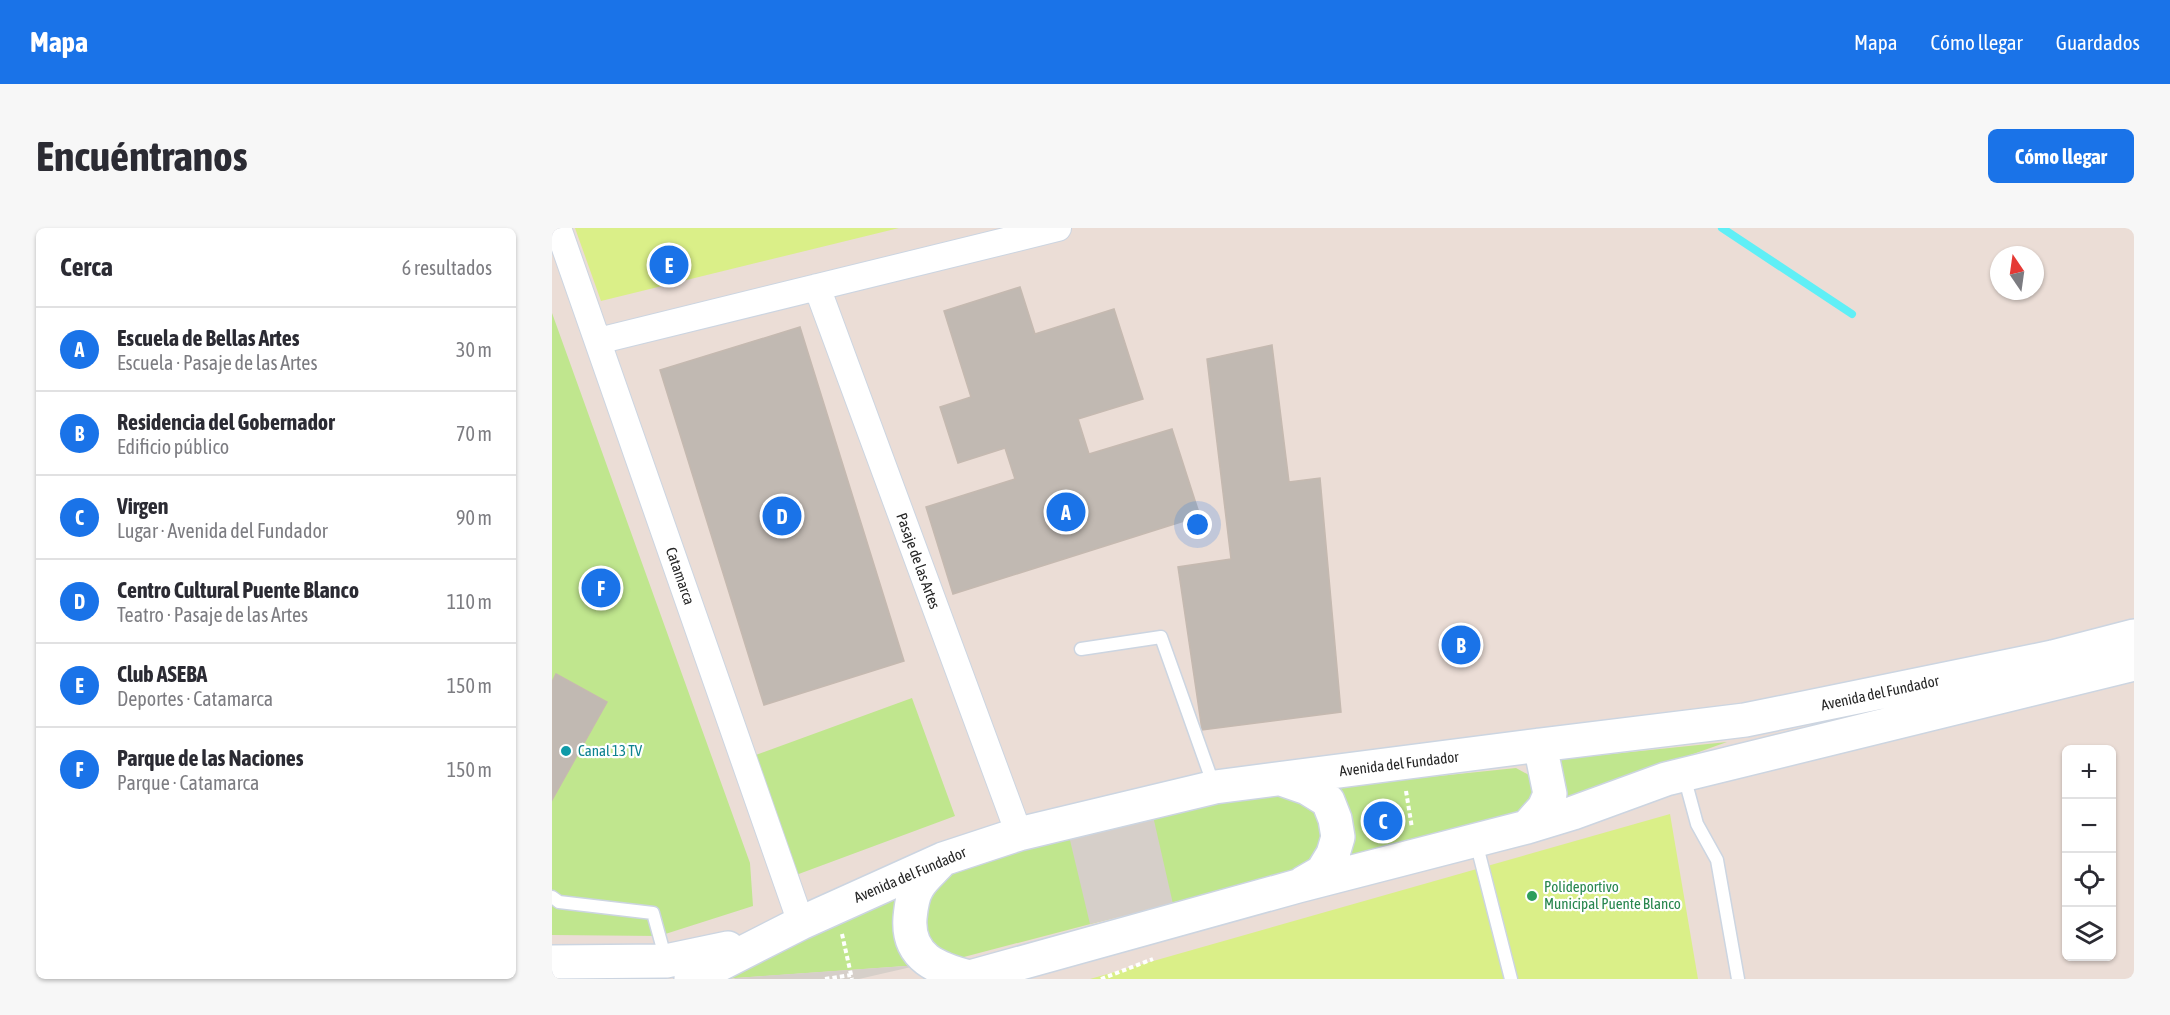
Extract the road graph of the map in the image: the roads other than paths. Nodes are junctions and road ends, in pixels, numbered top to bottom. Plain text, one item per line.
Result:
1 (558, 228) edge
2 (1058, 228) edge
3 (995, 236) edge
4 (817, 287) junction
5 (598, 341) junction
6 (2134, 636) edge
7 (1081, 649) dead end
8 (2134, 664) edge
9 (1540, 745) junction
10 (1684, 775) junction
11 (1281, 779) junction
12 (1215, 787) junction
13 (1527, 827) junction
14 (1019, 834) junction
15 (1475, 841) junction
16 (943, 859) junction
17 (1298, 886) junction
18 (552, 897) edge
19 (787, 931) junction
20 (552, 962) edge
21 (678, 970) edge
22 (966, 978) edge
23 (1511, 979) edge
24 (1738, 979) edge

1 - 5 street, Catamarca
2 - 3 street
3 - 4 street
4 - 5 street
4 - 14 street, Pasaje de las Artes
5 - 19 street, Catamarca
6 - 9 main road, Avenida del Fundador
7 - 12 lane
8 - 10 main road, Avenida del Fundador
9 - 11 main road, Avenida del Fundador
9 - 13 main road
10 - 13 main road, Avenida del Fundador
10 - 24 lane
11 - 12 main road, Avenida del Fundador
11 - 17 main road
12 - 14 main road, Avenida del Fundador
13 - 15 main road, Avenida del Fundador
14 - 16 main road, Avenida del Fundador
15 - 17 main road, Avenida del Fundador
15 - 23 lane
16 - 19 main road, Avenida del Fundador
16 - 22 main road
17 - 22 main road, Avenida del Fundador
18 - 21 lane
19 - 21 main road, Avenida del Fundador
20 - 21 main road

